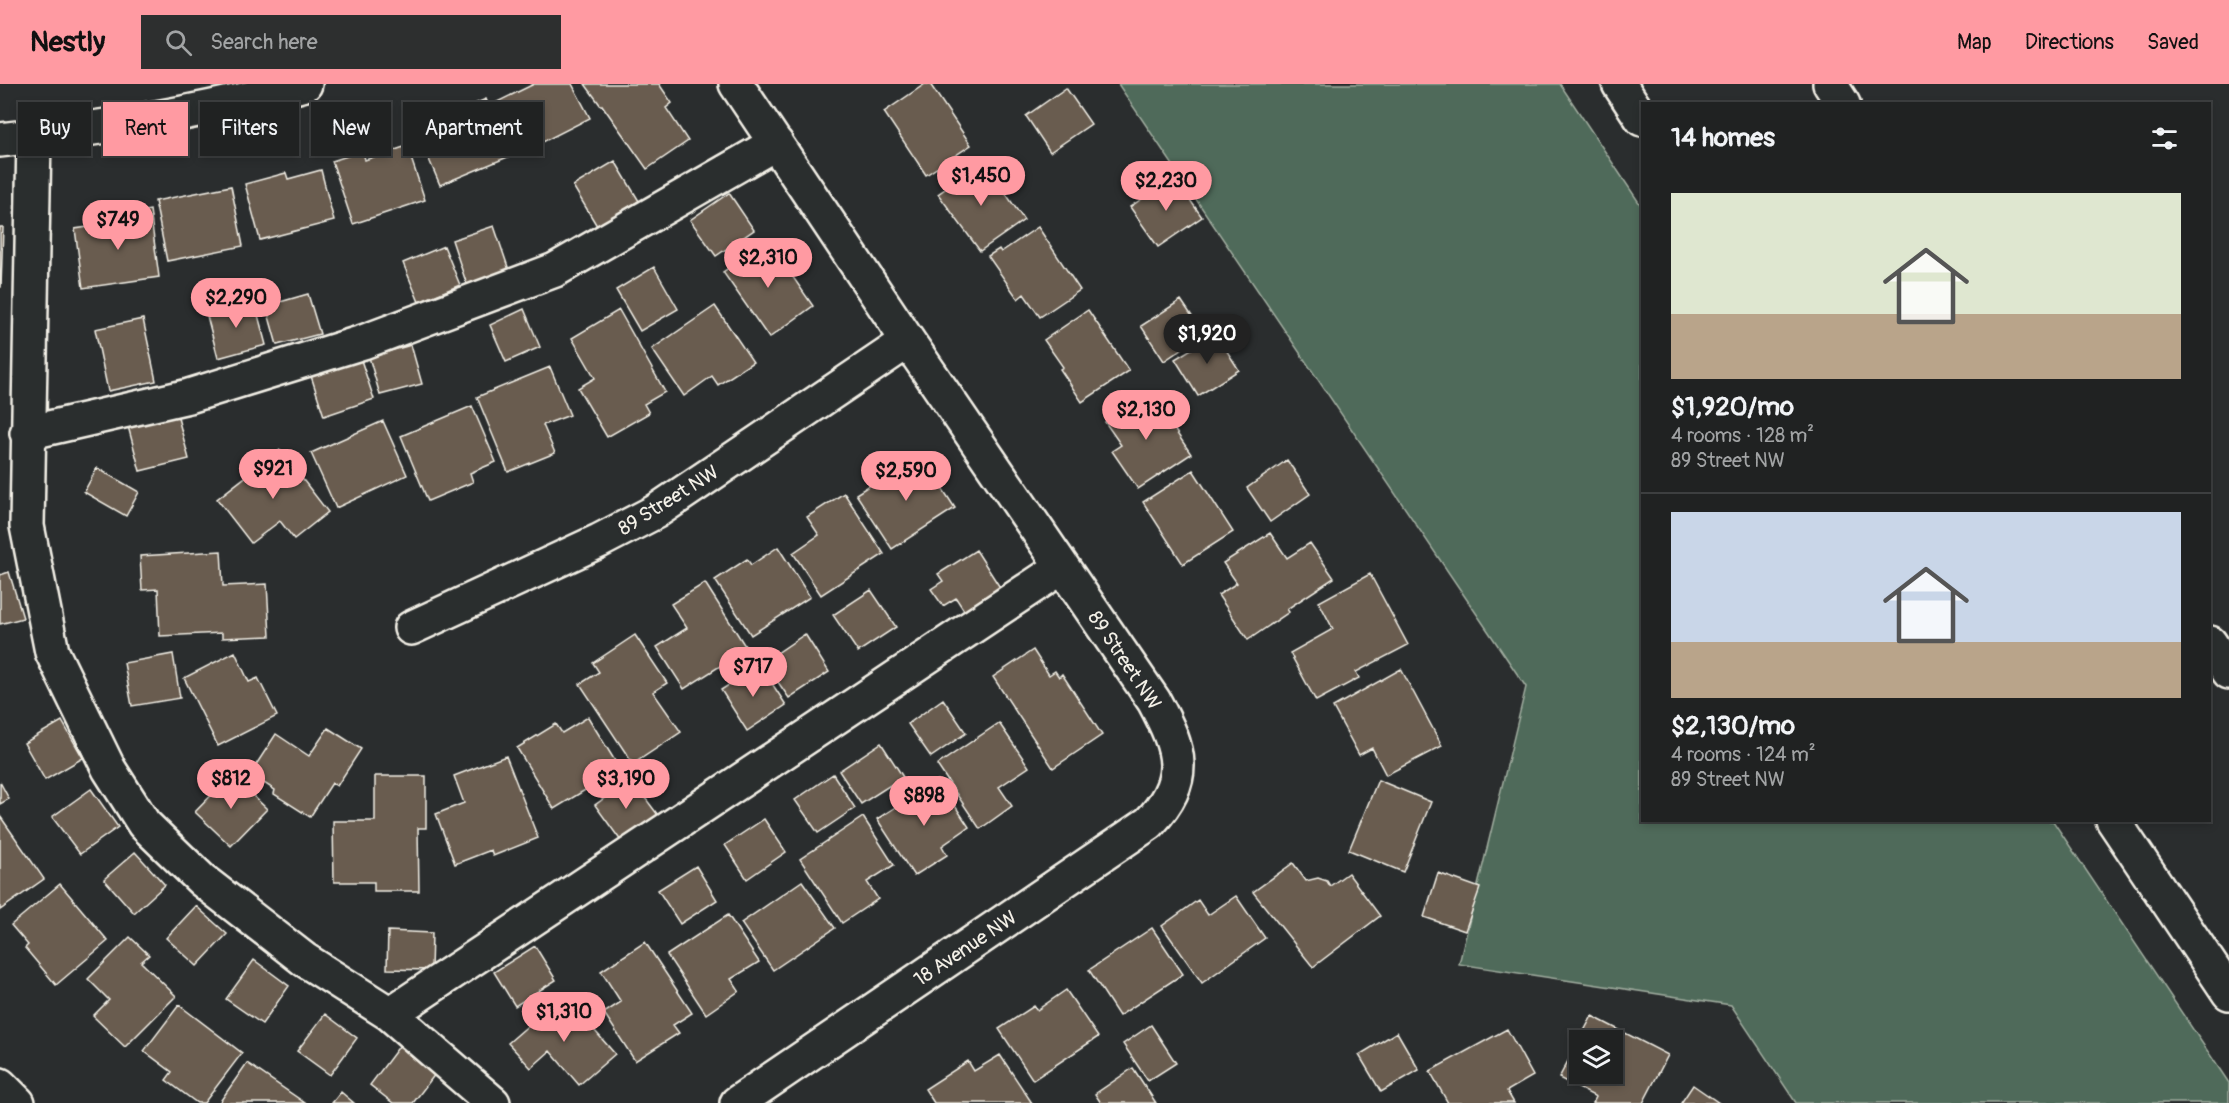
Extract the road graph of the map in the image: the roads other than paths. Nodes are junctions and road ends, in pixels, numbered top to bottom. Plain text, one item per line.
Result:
1 (304, 84) edge
2 (736, 84) edge
3 (1619, 84) edge
4 (1830, 84) edge
5 (1842, 102) edge
6 (1641, 117) edge
7 (91, 128) edge
8 (18, 138) edge
9 (0, 140) edge
10 (777, 143) junction
11 (34, 156) edge
12 (908, 341) junction
13 (27, 433) junction
14 (1062, 567) junction
15 (411, 628) dead end
16 (2211, 645) edge
17 (2229, 672) edge
18 (1177, 778) joint
19 (2114, 822) edge
20 (2229, 993) edge
21 (390, 1014) junction
22 (0, 1085) edge
23 (18, 1103) edge
24 (493, 1103) edge
25 (737, 1103) edge

1 - 7 street
2 - 10 street, 89 Street NW
3 - 6 street
4 - 5 street
8 - 9 street
10 - 12 street, 89 Street NW
10 - 13 street
11 - 13 street
12 - 14 street, 89 Street NW
12 - 15 street, 89 Street NW
13 - 21 street
14 - 18 street, 89 Street NW
14 - 21 street
16 - 17 street
18 - 25 street, 18 Avenue NW
19 - 20 street
21 - 24 street
22 - 23 street

